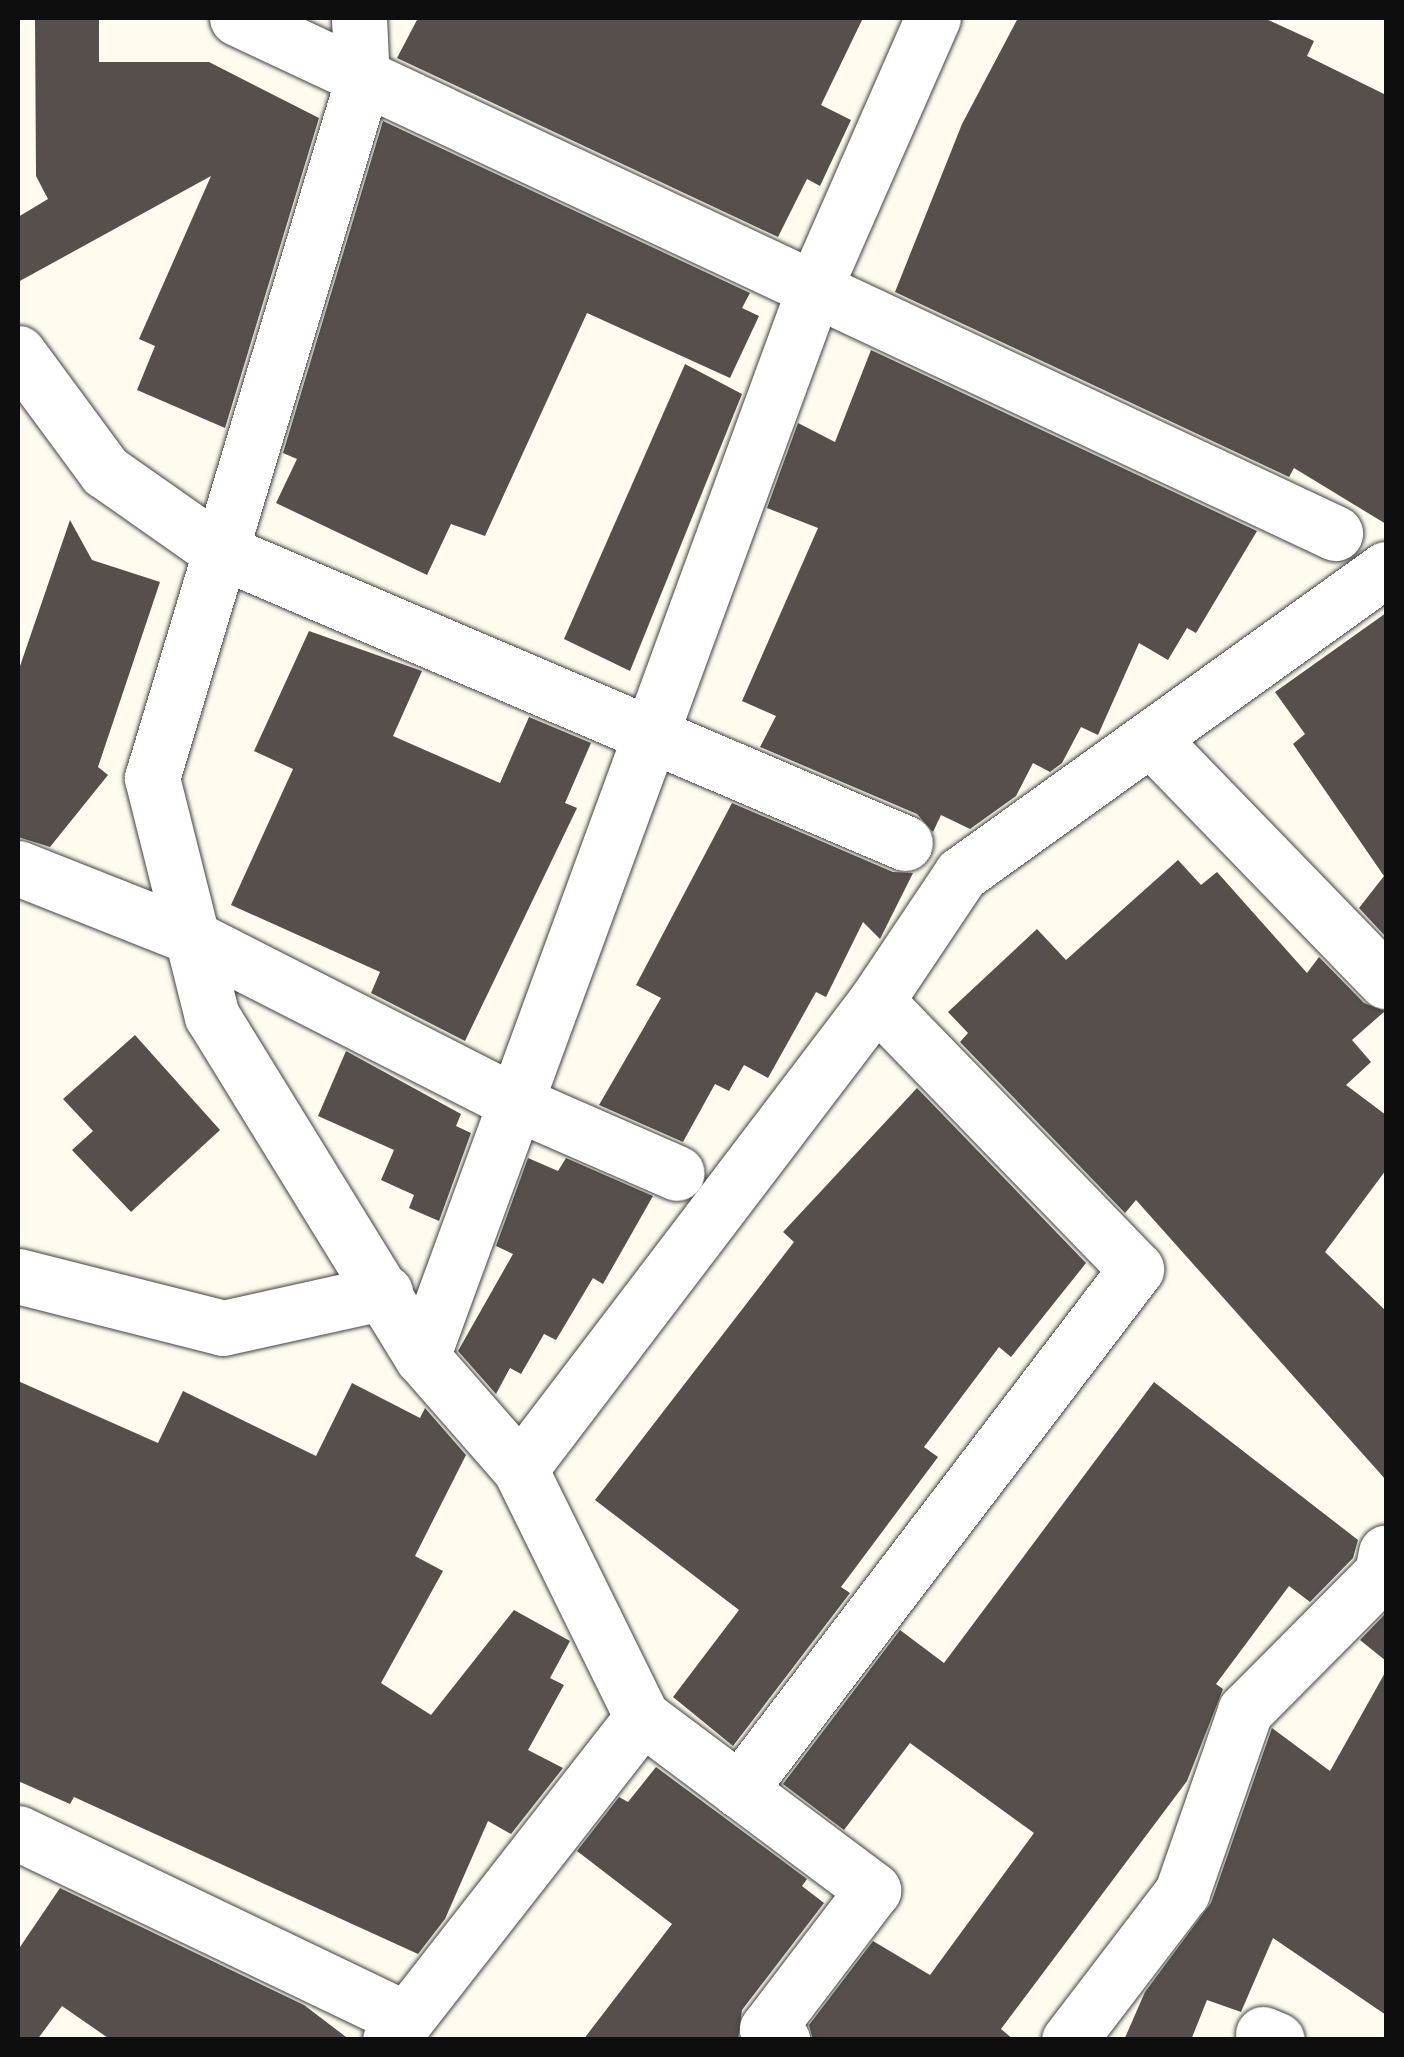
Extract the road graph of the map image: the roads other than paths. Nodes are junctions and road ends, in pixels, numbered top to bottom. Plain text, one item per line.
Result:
1 (237, 18) edge
2 (359, 18) edge
3 (933, 18) edge
4 (362, 82) junction
5 (816, 284) junction
6 (18, 353) edge
7 (1335, 534) dead end
8 (216, 549) junction
9 (1386, 568) edge
10 (653, 733) junction
11 (1154, 742) junction
12 (904, 843) dead end
13 (18, 868) edge
14 (185, 934) junction
15 (1386, 980) edge
16 (876, 1001) junction
17 (519, 1104) junction
18 (677, 1174) dead end
19 (18, 1276) edge
20 (386, 1292) junction
21 (422, 1357) junction
22 (520, 1469) junction
23 (1386, 1552) edge
24 (642, 1717) junction
25 (739, 1790) junction
26 (18, 1833) edge
27 (398, 2030) edge
28 (782, 2040) edge
29 (1069, 2040) edge

1 - 4 street
2 - 4 street
3 - 5 street
4 - 5 street
4 - 8 street
5 - 7 street
5 - 10 street
6 - 8 street
8 - 10 street
8 - 14 street
9 - 11 street
10 - 12 street
10 - 17 street
11 - 15 street
11 - 16 street
13 - 14 street
14 - 17 street
14 - 20 street
16 - 22 street
16 - 25 street
17 - 18 street
17 - 21 street
19 - 20 street
20 - 21 street
21 - 22 street
22 - 24 street
23 - 29 street
24 - 25 street
24 - 27 street
25 - 28 street
26 - 27 street

